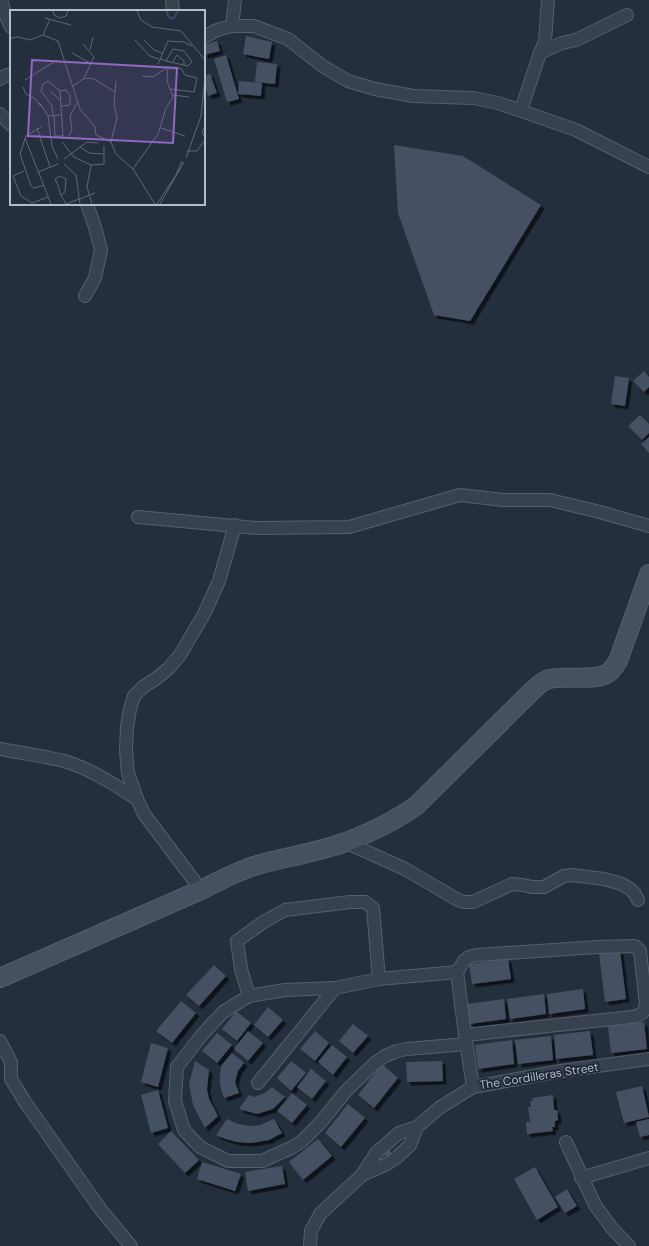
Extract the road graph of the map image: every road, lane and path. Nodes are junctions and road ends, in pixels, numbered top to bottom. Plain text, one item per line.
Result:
1 (2, 0) edge
2 (172, 0) edge
3 (234, 0) edge
4 (548, 0) edge
5 (173, 10) edge
6 (627, 14) dead end
7 (10, 25) edge
8 (232, 26) junction
9 (205, 36) edge
10 (540, 53) junction
11 (10, 74) edge
12 (0, 79) edge
13 (521, 110) junction
14 (0, 114) edge
15 (10, 123) edge
16 (649, 167) edge
17 (87, 205) edge
18 (85, 296) dead end
19 (138, 517) dead end
20 (235, 525) junction
21 (649, 526) edge
22 (649, 574) edge
23 (0, 750) edge
24 (137, 799) junction
25 (345, 842) junction
26 (201, 890) junction
27 (638, 900) dead end
28 (457, 972) junction
29 (0, 978) edge
30 (379, 979) junction
31 (335, 988) junction
32 (249, 996) junction
33 (465, 1040) junction
34 (0, 1041) edge
35 (649, 1059) edge
36 (5, 1077) edge
37 (258, 1083) dead end
38 (473, 1087) junction
39 (417, 1128) junction
40 (566, 1142) dead end
41 (649, 1158) edge
42 (362, 1175) junction
43 (582, 1178) junction
44 (131, 1246) edge
45 (310, 1246) edge
46 (629, 1246) edge

1 - 7 street
2 - 5 street
3 - 8 street
4 - 10 street
6 - 10 street
8 - 9 street
8 - 13 street
10 - 13 street
11 - 12 street
13 - 16 street
14 - 15 street
17 - 18 street
19 - 20 street
20 - 21 street
20 - 24 street
22 - 25 street
23 - 24 street
24 - 26 street
25 - 26 street
25 - 27 street
26 - 29 street
28 - 30 street
28 - 33 street
28 - 33 street
30 - 31 street
30 - 32 street
31 - 32 street
31 - 37 street
32 - 33 street
33 - 38 street
34 - 36 street
35 - 38 street, The Cordilleras Street
36 - 44 street
38 - 39 street, The Cordilleras Street
39 - 42 street, The Cordilleras Street
39 - 42 street, The Cordilleras Street
40 - 43 street
41 - 43 street
42 - 45 street, The Cordilleras Street
43 - 46 street

